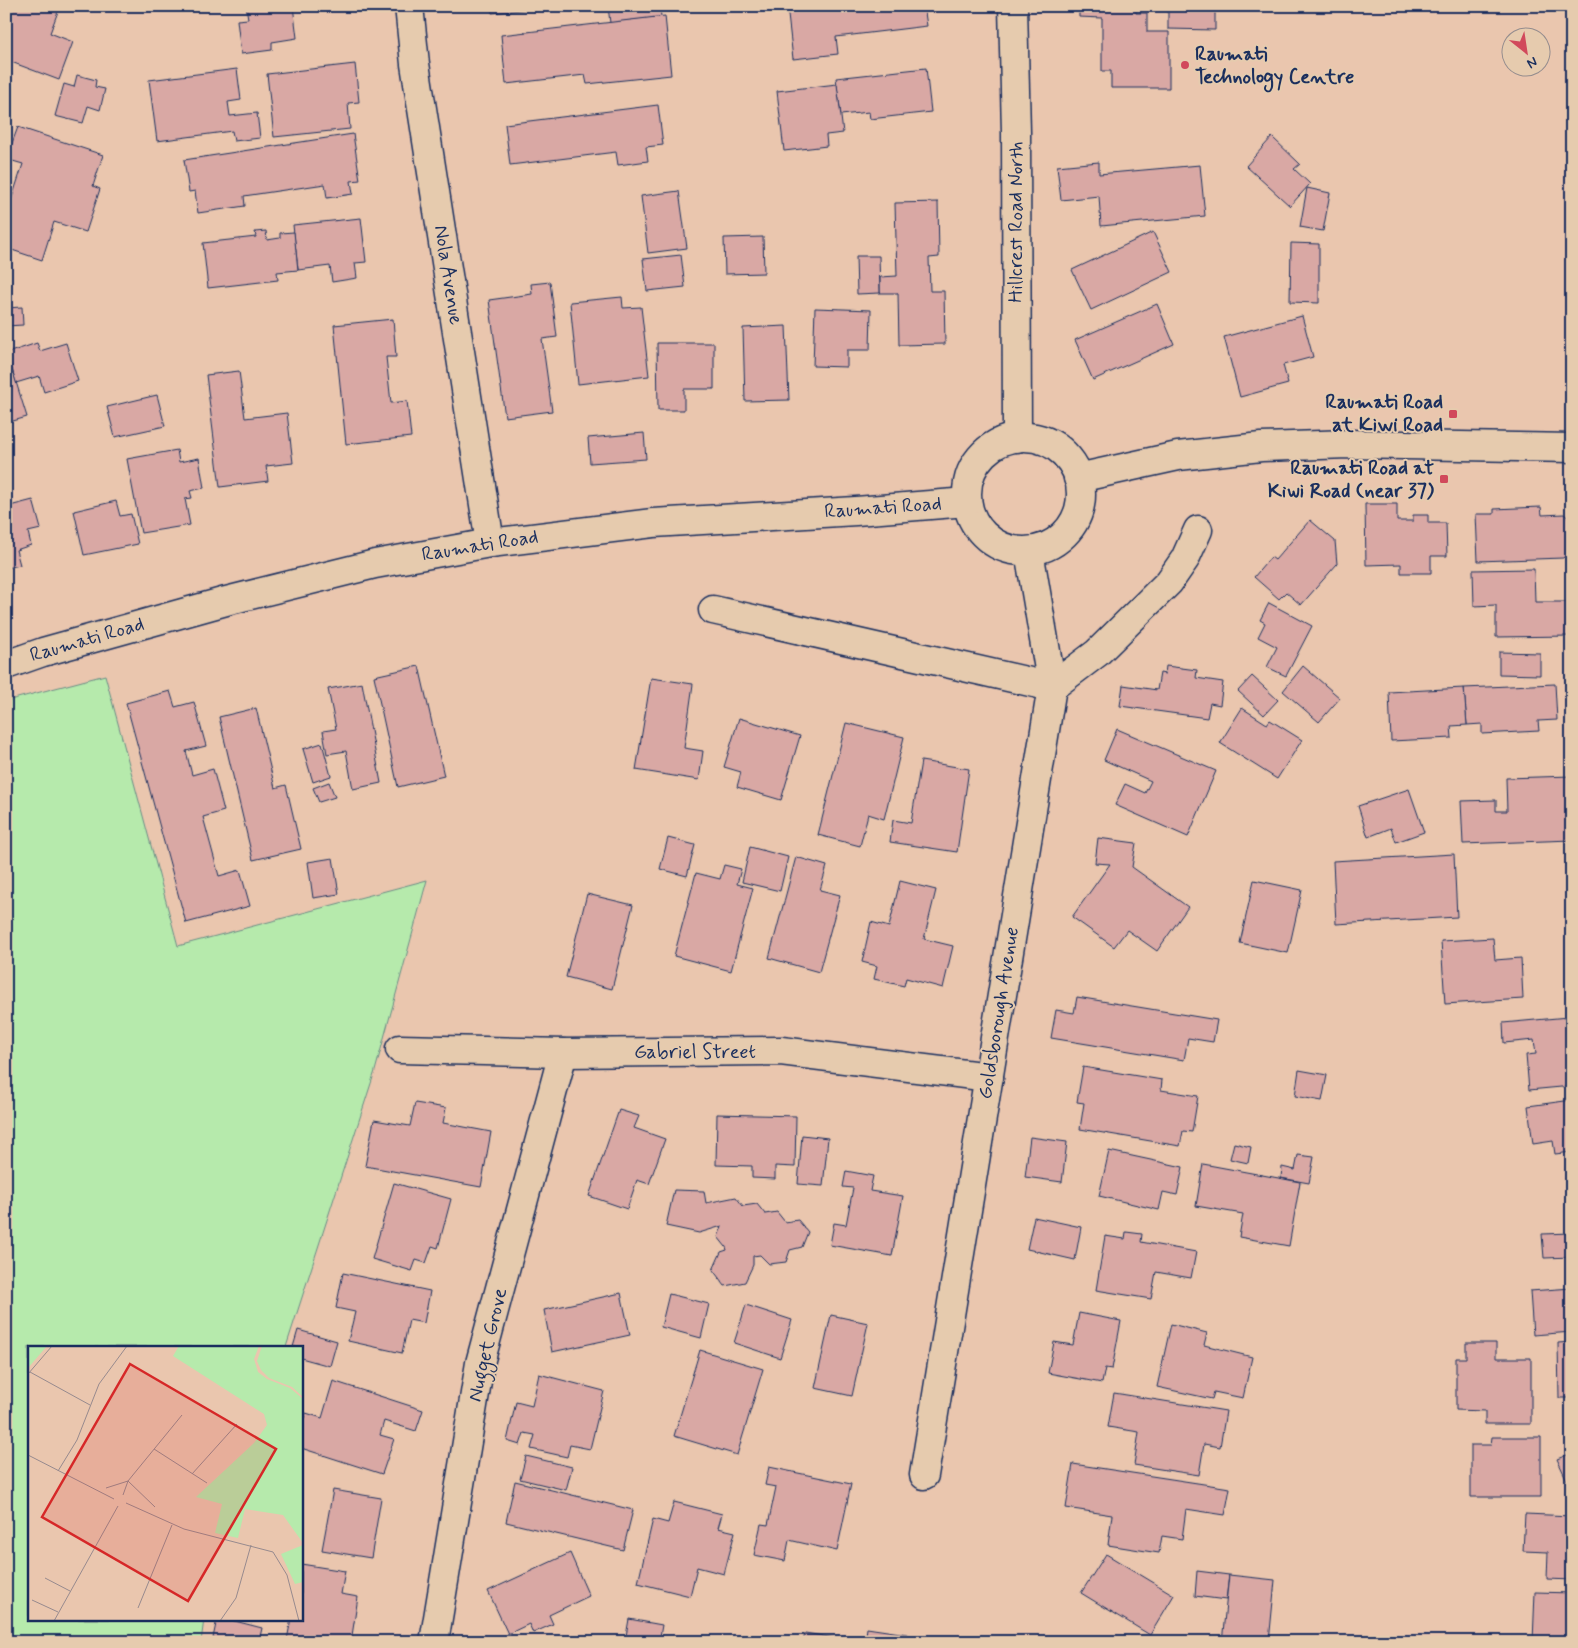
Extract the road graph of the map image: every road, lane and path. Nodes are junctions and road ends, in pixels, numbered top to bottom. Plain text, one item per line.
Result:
1 (409, 6) edge
2 (1013, 6) edge
3 (1017, 438) junction
4 (1572, 448) edge
5 (1078, 478) junction
6 (967, 502) junction
7 (1198, 530) dead end
8 (490, 543) junction
9 (1029, 551) junction
10 (713, 610) dead end
11 (6, 664) edge
12 (1052, 688) junction
13 (400, 1049) dead end
14 (563, 1053) junction
15 (989, 1077) junction
16 (924, 1475) dead end
17 (434, 1642) edge

1 - 8 street, Nola Avenue
2 - 3 street, Hillcrest Road North
3 - 5 street
3 - 6 street
4 - 5 street
5 - 9 street
6 - 8 street, Raumati Road
6 - 9 street
7 - 12 street
8 - 11 street, Raumati Road
9 - 12 street, Goldsborough Avenue
10 - 12 street
12 - 15 street, Goldsborough Avenue
13 - 14 street, Gabriel Street
14 - 15 street, Gabriel Street
14 - 17 street, Nugget Grove
15 - 16 street, Goldsborough Avenue

